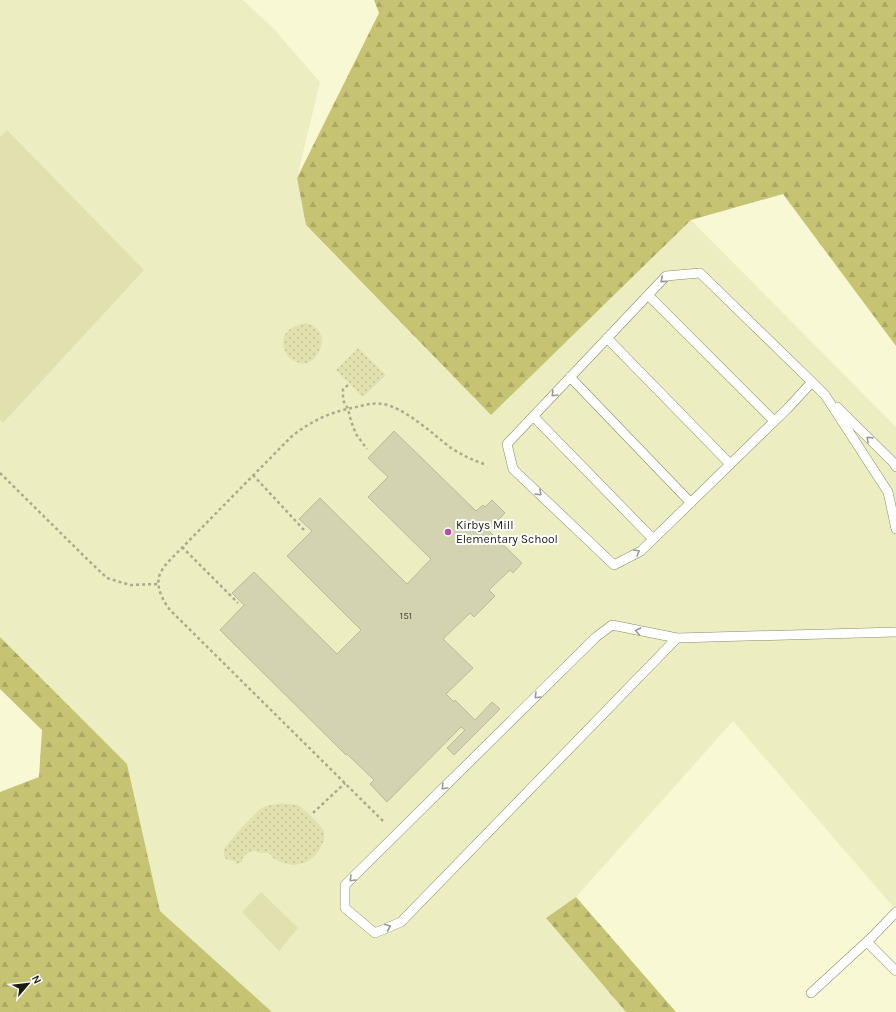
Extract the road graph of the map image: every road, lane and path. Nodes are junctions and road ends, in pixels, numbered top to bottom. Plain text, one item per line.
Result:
1 (648, 295) junction
2 (607, 338) junction
3 (570, 377) junction
4 (812, 382) junction
5 (348, 385) dead end
6 (825, 395) junction
7 (348, 408) junction
8 (533, 416) junction
9 (774, 421) junction
10 (366, 449) dead end
11 (484, 464) dead end
12 (730, 464) junction
13 (896, 467) edge
14 (0, 473) edge
15 (253, 475) junction
16 (691, 503) junction
17 (896, 529) edge
18 (304, 530) dead end
19 (653, 539) junction
20 (182, 546) junction
21 (158, 584) junction
22 (238, 603) dead end
23 (896, 632) edge
24 (677, 638) junction
25 (345, 783) junction
26 (313, 813) dead end
27 (383, 821) dead end
28 (896, 912) edge
29 (867, 942) junction
30 (896, 971) edge
31 (811, 993) dead end

1 - 2 lane
4 -> 1 lane
1 - 9 lane
2 - 3 lane
2 - 12 lane
3 -> 8 lane
3 - 16 lane
4 - 6 lane
4 - 9 lane
5 - 7 path
13 -> 6 lane
6 - 17 lane
7 - 10 path
7 - 11 path
7 - 15 path
8 - 19 lane
8 -> 19 lane
9 - 12 lane
12 - 16 lane
14 - 21 path
15 - 18 path
15 - 20 path
16 - 19 lane
20 - 21 path
20 - 22 path
21 - 25 path
23 - 24 lane
24 -> 24 lane
25 - 26 path
25 - 27 path
28 - 29 lane
29 - 30 lane
29 - 31 lane

